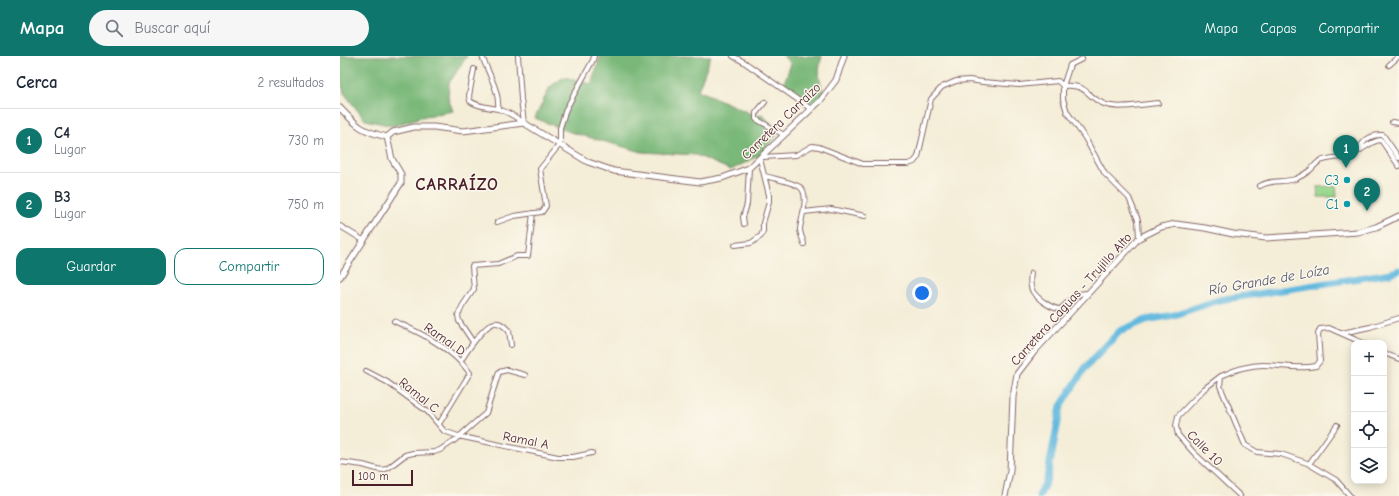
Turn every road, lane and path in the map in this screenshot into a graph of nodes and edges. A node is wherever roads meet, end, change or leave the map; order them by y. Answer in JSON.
{"nodes":[{"id":1,"x":482,"y":56,"type":"edge"},
{"id":2,"x":518,"y":56,"type":"edge"},
{"id":3,"x":594,"y":56,"type":"edge"},
{"id":4,"x":733,"y":56,"type":"edge"},
{"id":5,"x":844,"y":56,"type":"edge"},
{"id":6,"x":1399,"y":56,"type":"edge"},
{"id":7,"x":1082,"y":59,"type":"dead end"},
{"id":8,"x":1389,"y":65,"type":"dead end"},
{"id":9,"x":474,"y":69,"type":"dead end"},
{"id":10,"x":1062,"y":86,"type":"junction"},
{"id":11,"x":764,"y":102,"type":"dead end"},
{"id":12,"x":1158,"y":103,"type":"dead end"},
{"id":13,"x":340,"y":108,"type":"edge"},
{"id":14,"x":811,"y":109,"type":"junction"},
{"id":15,"x":498,"y":110,"type":"junction"},
{"id":16,"x":1392,"y":122,"type":"dead end"},
{"id":17,"x":524,"y":123,"type":"junction"},
{"id":18,"x":1399,"y":123,"type":"edge"},
{"id":19,"x":784,"y":135,"type":"junction"},
{"id":20,"x":387,"y":137,"type":"junction"},
{"id":21,"x":560,"y":144,"type":"junction"},
{"id":22,"x":1359,"y":151,"type":"junction"},
{"id":23,"x":761,"y":158,"type":"junction"},
{"id":24,"x":1399,"y":158,"type":"edge"},
{"id":25,"x":1399,"y":166,"type":"edge"},
{"id":26,"x":749,"y":168,"type":"junction"},
{"id":27,"x":765,"y":176,"type":"junction"},
{"id":28,"x":1260,"y":186,"type":"dead end"},
{"id":29,"x":804,"y":212,"type":"junction"},
{"id":30,"x":533,"y":214,"type":"junction"},
{"id":31,"x":865,"y":216,"type":"dead end"},
{"id":32,"x":1399,"y":216,"type":"edge"},
{"id":33,"x":497,"y":222,"type":"dead end"},
{"id":34,"x":744,"y":224,"type":"dead end"},
{"id":35,"x":340,"y":226,"type":"edge"},
{"id":36,"x":1139,"y":238,"type":"junction"},
{"id":37,"x":363,"y":240,"type":"junction"},
{"id":38,"x":804,"y":244,"type":"dead end"},
{"id":39,"x":737,"y":245,"type":"dead end"},
{"id":40,"x":1031,"y":273,"type":"dead end"},
{"id":41,"x":340,"y":277,"type":"edge"},
{"id":42,"x":1088,"y":294,"type":"junction"},
{"id":43,"x":1399,"y":318,"type":"edge"},
{"id":44,"x":394,"y":321,"type":"dead end"},
{"id":45,"x":1342,"y":333,"type":"junction"},
{"id":46,"x":1357,"y":340,"type":"edge"},
{"id":47,"x":473,"y":342,"type":"junction"},
{"id":48,"x":510,"y":345,"type":"dead end"},
{"id":49,"x":1387,"y":354,"type":"edge"},
{"id":50,"x":1399,"y":359,"type":"edge"},
{"id":51,"x":461,"y":361,"type":"junction"},
{"id":52,"x":366,"y":371,"type":"dead end"},
{"id":53,"x":525,"y":375,"type":"dead end"},
{"id":54,"x":1221,"y":376,"type":"junction"},
{"id":55,"x":439,"y":424,"type":"junction"},
{"id":56,"x":1337,"y":425,"type":"dead end"},
{"id":57,"x":458,"y":436,"type":"junction"},
{"id":58,"x":592,"y":453,"type":"dead end"},
{"id":59,"x":340,"y":462,"type":"edge"},
{"id":60,"x":1309,"y":464,"type":"junction"},
{"id":61,"x":1005,"y":496,"type":"edge"},
{"id":62,"x":1240,"y":496,"type":"edge"},
{"id":63,"x":1350,"y":496,"type":"edge"}],
"edges":[{"from":1,"to":15,"type":"street"},
{"from":2,"to":17,"type":"street"},
{"from":3,"to":21,"type":"street"},
{"from":4,"to":14,"type":"street"},
{"from":5,"to":14,"type":"street","name":"Carretera Carraízo"},
{"from":6,"to":8,"type":"street"},
{"from":7,"to":10,"type":"street"},
{"from":9,"to":15,"type":"street"},
{"from":10,"to":12,"type":"street"},
{"from":10,"to":23,"type":"street"},
{"from":10,"to":36,"type":"street"},
{"from":11,"to":19,"type":"street"},
{"from":13,"to":20,"type":"street"},
{"from":14,"to":19,"type":"street","name":"Carretera Carraízo"},
{"from":15,"to":17,"type":"street"},
{"from":16,"to":18,"type":"street"},
{"from":17,"to":20,"type":"street"},
{"from":17,"to":21,"type":"street","name":"Carretera Carraízo"},
{"from":19,"to":23,"type":"street","name":"Carretera Carraízo"},
{"from":20,"to":37,"type":"street"},
{"from":21,"to":26,"type":"street","name":"Carretera Carraízo"},
{"from":21,"to":30,"type":"street"},
{"from":22,"to":24,"type":"street"},
{"from":22,"to":25,"type":"street"},
{"from":22,"to":28,"type":"street"},
{"from":23,"to":26,"type":"street","name":"Carretera Carraízo"},
{"from":23,"to":27,"type":"street"},
{"from":26,"to":34,"type":"street"},
{"from":27,"to":29,"type":"street"},
{"from":27,"to":39,"type":"street"},
{"from":29,"to":31,"type":"street"},
{"from":29,"to":38,"type":"street"},
{"from":30,"to":33,"type":"street"},
{"from":30,"to":47,"type":"street"},
{"from":32,"to":36,"type":"street","name":"Carretera Caguas - Trujillo Alto"},
{"from":35,"to":37,"type":"street"},
{"from":36,"to":42,"type":"street","name":"Carretera Caguas - Trujillo Alto"},
{"from":37,"to":41,"type":"street"},
{"from":40,"to":42,"type":"street"},
{"from":42,"to":61,"type":"street","name":"Carretera Caguas - Trujillo Alto"},
{"from":43,"to":45,"type":"street"},
{"from":44,"to":51,"type":"street","name":"Ramal D"},
{"from":45,"to":46,"type":"street"},
{"from":45,"to":54,"type":"street","name":"Calle 10"},
{"from":47,"to":48,"type":"street"},
{"from":47,"to":51,"type":"street"},
{"from":49,"to":50,"type":"street"},
{"from":51,"to":55,"type":"street","name":"Ramal D"},
{"from":52,"to":55,"type":"street","name":"Ramal C"},
{"from":53,"to":57,"type":"street"},
{"from":54,"to":60,"type":"street"},
{"from":54,"to":62,"type":"street","name":"Calle 10"},
{"from":55,"to":57,"type":"street","name":"Ramal C"},
{"from":56,"to":60,"type":"street"},
{"from":57,"to":58,"type":"street","name":"Ramal A"},
{"from":57,"to":59,"type":"street"},
{"from":60,"to":63,"type":"street"}]}
